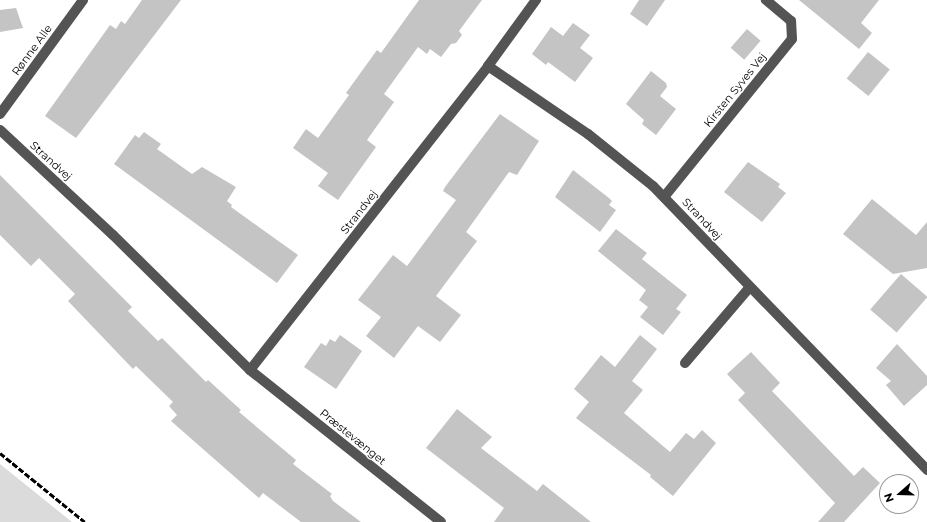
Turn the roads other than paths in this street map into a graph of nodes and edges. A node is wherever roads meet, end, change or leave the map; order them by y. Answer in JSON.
{"nodes":[{"id":1,"x":83,"y":0,"type":"edge"},
{"id":2,"x":536,"y":0,"type":"edge"},
{"id":3,"x":766,"y":0,"type":"edge"},
{"id":4,"x":488,"y":66,"type":"junction"},
{"id":5,"x":0,"y":114,"type":"edge"},
{"id":6,"x":0,"y":130,"type":"edge"},
{"id":7,"x":664,"y":197,"type":"junction"},
{"id":8,"x":749,"y":288,"type":"junction"},
{"id":9,"x":685,"y":363,"type":"dead end"},
{"id":10,"x":250,"y":370,"type":"junction"},
{"id":11,"x":927,"y":470,"type":"edge"},
{"id":12,"x":441,"y":522,"type":"edge"}],
"edges":[{"from":1,"to":5,"type":"street","name":"Rønne Alle"},
{"from":2,"to":4,"type":"street"},
{"from":3,"to":7,"type":"street","name":"Kirsten Syves Vej"},
{"from":4,"to":7,"type":"street","name":"Strandvej"},
{"from":4,"to":10,"type":"street","name":"Strandvej"},
{"from":6,"to":10,"type":"street","name":"Strandvej"},
{"from":7,"to":8,"type":"street","name":"Strandvej"},
{"from":8,"to":9,"type":"street"},
{"from":8,"to":11,"type":"street","name":"Strandvej"},
{"from":10,"to":12,"type":"street","name":"Præstevænget"}]}
